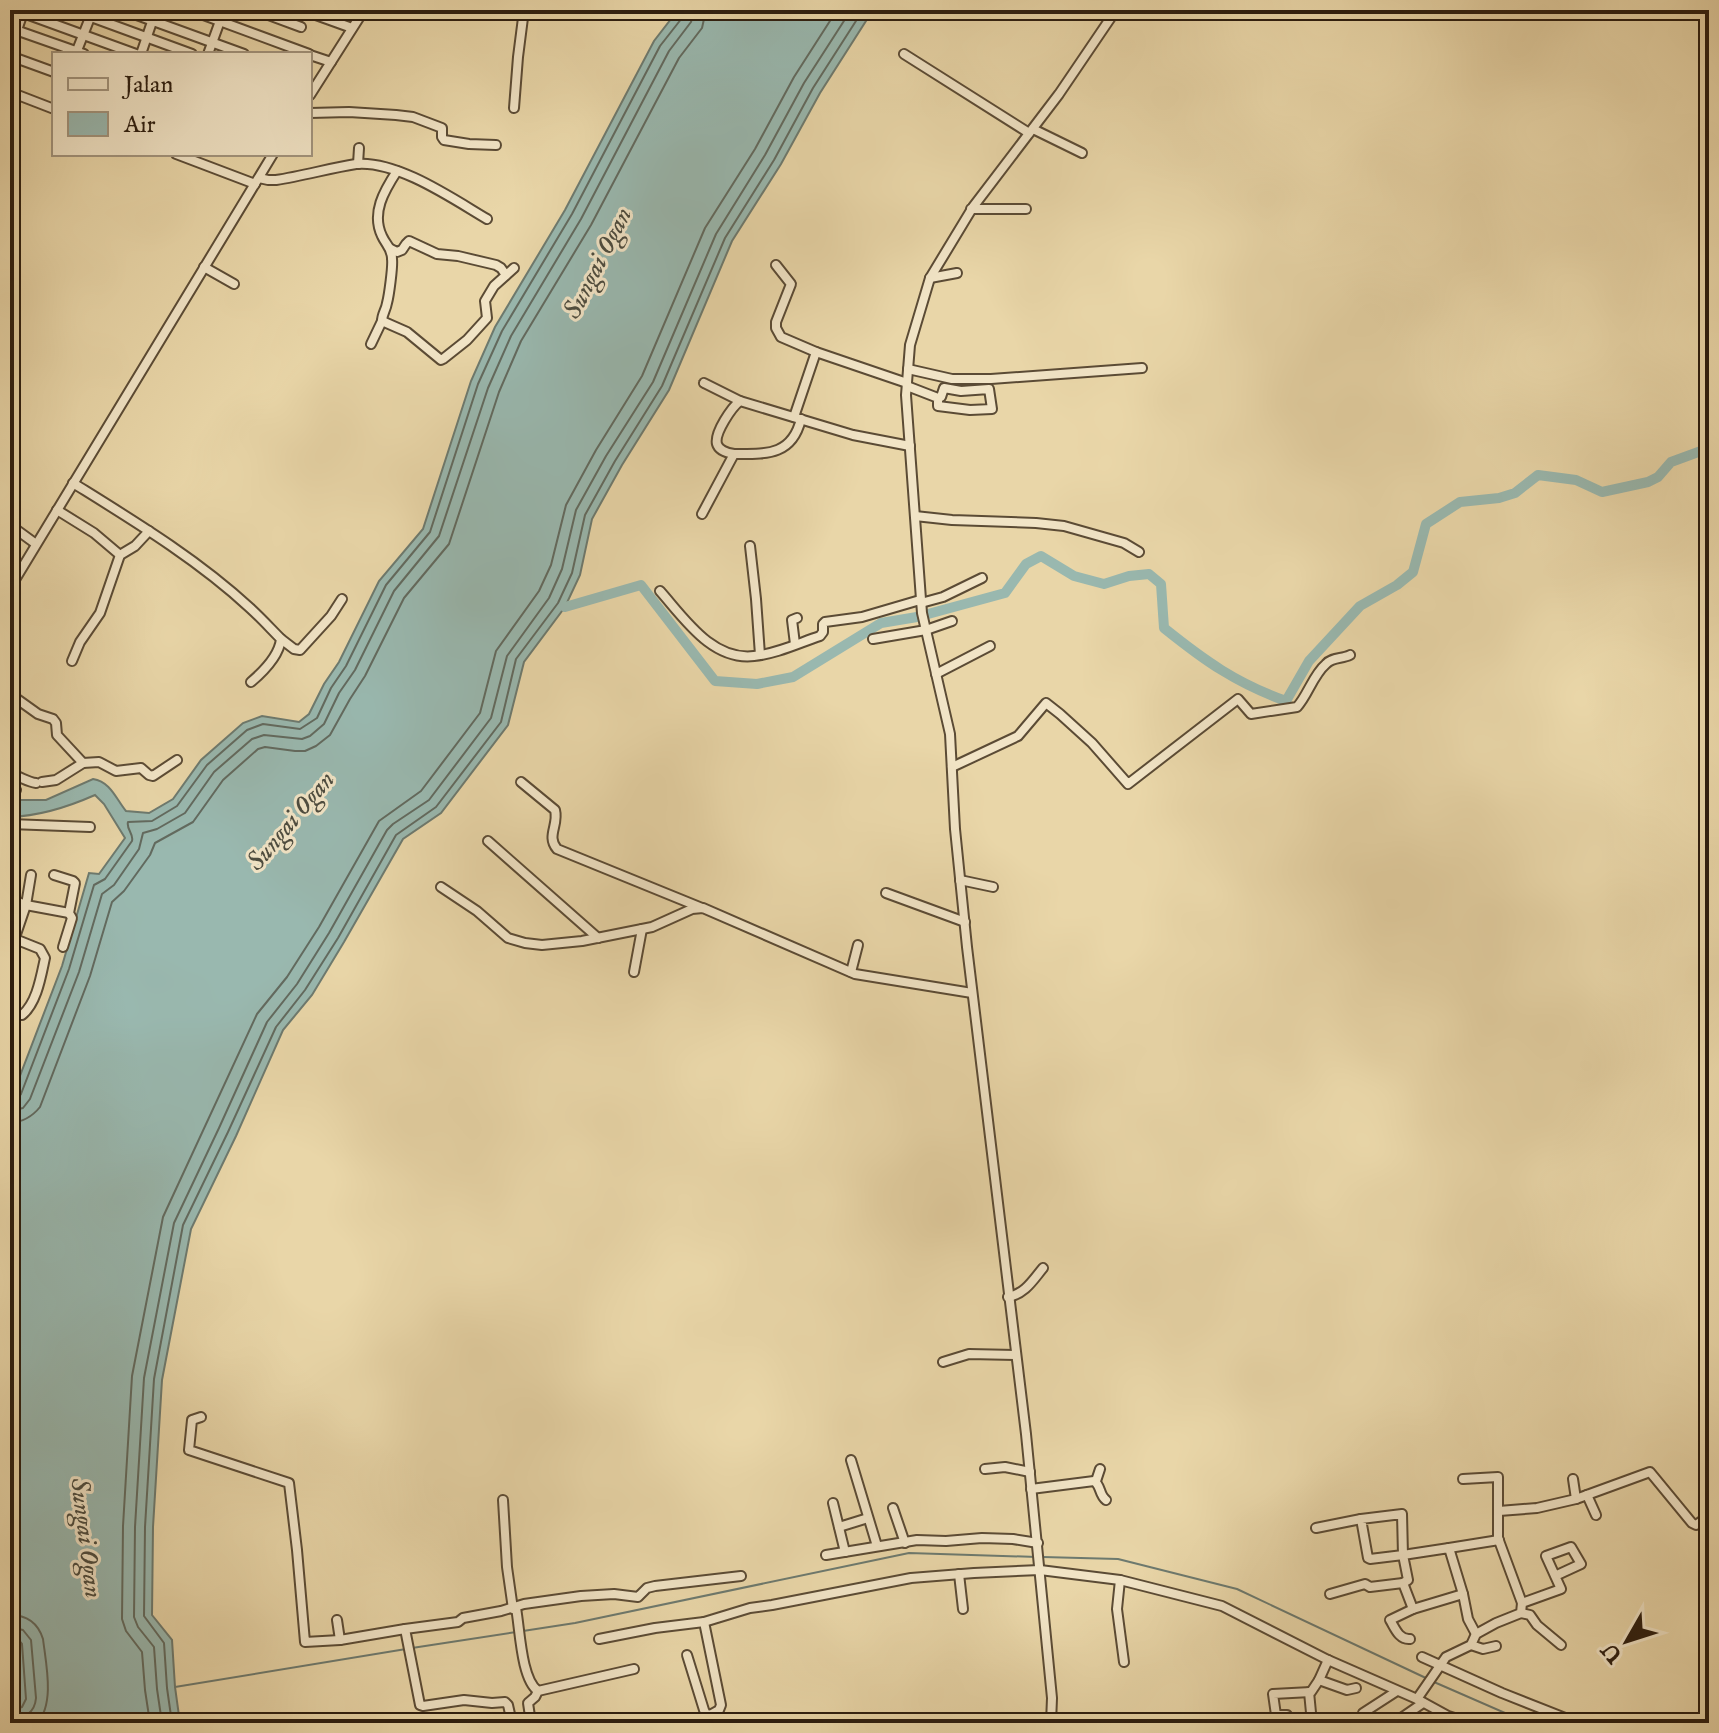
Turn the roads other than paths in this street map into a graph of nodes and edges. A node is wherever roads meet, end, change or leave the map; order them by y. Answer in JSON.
{"nodes":[{"id":1,"x":72,"y":10,"type":"edge"},
{"id":2,"x":123,"y":10,"type":"edge"},
{"id":3,"x":156,"y":10,"type":"edge"},
{"id":4,"x":190,"y":10,"type":"edge"},
{"id":5,"x":224,"y":10,"type":"edge"},
{"id":6,"x":255,"y":10,"type":"edge"},
{"id":7,"x":302,"y":10,"type":"edge"},
{"id":8,"x":364,"y":10,"type":"edge"},
{"id":9,"x":524,"y":10,"type":"edge"},
{"id":10,"x":1116,"y":10,"type":"edge"},
{"id":11,"x":21,"y":11,"type":"edge"},
{"id":12,"x":92,"y":13,"type":"edge"},
{"id":13,"x":152,"y":21,"type":"junction"},
{"id":14,"x":221,"y":21,"type":"junction"},
{"id":15,"x":301,"y":27,"type":"dead end"},
{"id":16,"x":352,"y":28,"type":"junction"},
{"id":17,"x":14,"y":29,"type":"edge"},
{"id":18,"x":84,"y":34,"type":"junction"},
{"id":19,"x":146,"y":37,"type":"junction"},
{"id":20,"x":213,"y":43,"type":"junction"},
{"id":21,"x":10,"y":50,"type":"edge"},
{"id":22,"x":76,"y":52,"type":"edge"},
{"id":23,"x":79,"y":52,"type":"edge"},
{"id":24,"x":134,"y":52,"type":"edge"},
{"id":25,"x":140,"y":52,"type":"edge"},
{"id":26,"x":187,"y":52,"type":"edge"},
{"id":27,"x":209,"y":52,"type":"edge"},
{"id":28,"x":238,"y":52,"type":"edge"},
{"id":29,"x":298,"y":52,"type":"edge"},
{"id":30,"x":904,"y":54,"type":"dead end"},
{"id":31,"x":312,"y":55,"type":"edge"},
{"id":32,"x":10,"y":56,"type":"edge"},
{"id":33,"x":331,"y":62,"type":"junction"},
{"id":34,"x":52,"y":71,"type":"edge"},
{"id":35,"x":10,"y":92,"type":"edge"},
{"id":36,"x":312,"y":92,"type":"edge"},
{"id":37,"x":52,"y":108,"type":"edge"},
{"id":38,"x":514,"y":108,"type":"dead end"},
{"id":39,"x":312,"y":113,"type":"edge"},
{"id":40,"x":1031,"y":131,"type":"junction"},
{"id":41,"x":496,"y":145,"type":"dead end"},
{"id":42,"x":1082,"y":153,"type":"dead end"},
{"id":43,"x":182,"y":156,"type":"edge"},
{"id":44,"x":272,"y":156,"type":"edge"},
{"id":45,"x":397,"y":171,"type":"junction"},
{"id":46,"x":257,"y":181,"type":"junction"},
{"id":47,"x":971,"y":209,"type":"junction"},
{"id":48,"x":1026,"y":209,"type":"dead end"},
{"id":49,"x":487,"y":219,"type":"dead end"},
{"id":50,"x":391,"y":249,"type":"junction"},
{"id":51,"x":776,"y":265,"type":"dead end"},
{"id":52,"x":204,"y":267,"type":"junction"},
{"id":53,"x":514,"y":268,"type":"dead end"},
{"id":54,"x":957,"y":273,"type":"dead end"},
{"id":55,"x":506,"y":275,"type":"junction"},
{"id":56,"x":930,"y":278,"type":"junction"},
{"id":57,"x":234,"y":284,"type":"dead end"},
{"id":58,"x":382,"y":321,"type":"junction"},
{"id":59,"x":371,"y":344,"type":"dead end"},
{"id":60,"x":816,"y":352,"type":"junction"},
{"id":61,"x":441,"y":360,"type":"junction"},
{"id":62,"x":433,"y":367,"type":"dead end"},
{"id":63,"x":1142,"y":368,"type":"dead end"},
{"id":64,"x":908,"y":369,"type":"junction"},
{"id":65,"x":704,"y":383,"type":"dead end"},
{"id":66,"x":907,"y":384,"type":"junction"},
{"id":67,"x":938,"y":398,"type":"junction"},
{"id":68,"x":740,"y":401,"type":"junction"},
{"id":69,"x":798,"y":418,"type":"junction"},
{"id":70,"x":910,"y":446,"type":"junction"},
{"id":71,"x":734,"y":454,"type":"junction"},
{"id":72,"x":73,"y":483,"type":"junction"},
{"id":73,"x":57,"y":510,"type":"junction"},
{"id":74,"x":702,"y":514,"type":"dead end"},
{"id":75,"x":915,"y":516,"type":"junction"},
{"id":76,"x":10,"y":525,"type":"edge"},
{"id":77,"x":149,"y":531,"type":"junction"},
{"id":78,"x":36,"y":544,"type":"junction"},
{"id":79,"x":750,"y":546,"type":"dead end"},
{"id":80,"x":1139,"y":552,"type":"dead end"},
{"id":81,"x":120,"y":555,"type":"junction"},
{"id":82,"x":982,"y":578,"type":"dead end"},
{"id":83,"x":10,"y":588,"type":"edge"},
{"id":84,"x":660,"y":591,"type":"dead end"},
{"id":85,"x":342,"y":599,"type":"dead end"},
{"id":86,"x":921,"y":601,"type":"junction"},
{"id":87,"x":797,"y":618,"type":"dead end"},
{"id":88,"x":952,"y":621,"type":"dead end"},
{"id":89,"x":926,"y":630,"type":"junction"},
{"id":90,"x":281,"y":639,"type":"junction"},
{"id":91,"x":873,"y":639,"type":"dead end"},
{"id":92,"x":795,"y":644,"type":"junction"},
{"id":93,"x":990,"y":646,"type":"dead end"},
{"id":94,"x":760,"y":655,"type":"junction"},
{"id":95,"x":1350,"y":655,"type":"dead end"},
{"id":96,"x":72,"y":661,"type":"dead end"},
{"id":97,"x":936,"y":674,"type":"junction"},
{"id":98,"x":251,"y":682,"type":"dead end"},
{"id":99,"x":10,"y":694,"type":"edge"},
{"id":100,"x":177,"y":760,"type":"dead end"},
{"id":101,"x":83,"y":763,"type":"junction"},
{"id":102,"x":952,"y":767,"type":"junction"},
{"id":103,"x":10,"y":774,"type":"edge"},
{"id":104,"x":521,"y":782,"type":"dead end"},
{"id":105,"x":10,"y":824,"type":"edge"},
{"id":106,"x":90,"y":827,"type":"dead end"},
{"id":107,"x":488,"y":841,"type":"dead end"},
{"id":108,"x":31,"y":875,"type":"dead end"},
{"id":109,"x":54,"y":875,"type":"dead end"},
{"id":110,"x":960,"y":880,"type":"junction"},
{"id":111,"x":441,"y":887,"type":"dead end"},
{"id":112,"x":993,"y":887,"type":"dead end"},
{"id":113,"x":886,"y":893,"type":"dead end"},
{"id":114,"x":10,"y":899,"type":"edge"},
{"id":115,"x":26,"y":905,"type":"junction"},
{"id":116,"x":703,"y":908,"type":"junction"},
{"id":117,"x":69,"y":913,"type":"junction"},
{"id":118,"x":965,"y":922,"type":"junction"},
{"id":119,"x":642,"y":929,"type":"junction"},
{"id":120,"x":598,"y":938,"type":"junction"},
{"id":121,"x":15,"y":939,"type":"junction"},
{"id":122,"x":858,"y":945,"type":"dead end"},
{"id":123,"x":63,"y":947,"type":"dead end"},
{"id":124,"x":10,"y":952,"type":"edge"},
{"id":125,"x":634,"y":972,"type":"dead end"},
{"id":126,"x":851,"y":972,"type":"junction"},
{"id":127,"x":972,"y":993,"type":"junction"},
{"id":128,"x":10,"y":1013,"type":"edge"},
{"id":129,"x":1043,"y":1268,"type":"dead end"},
{"id":130,"x":1008,"y":1297,"type":"junction"},
{"id":131,"x":1015,"y":1355,"type":"junction"},
{"id":132,"x":943,"y":1362,"type":"dead end"},
{"id":133,"x":201,"y":1417,"type":"dead end"},
{"id":134,"x":851,"y":1460,"type":"dead end"},
{"id":135,"x":985,"y":1469,"type":"dead end"},
{"id":136,"x":1100,"y":1469,"type":"dead end"},
{"id":137,"x":1030,"y":1472,"type":"junction"},
{"id":138,"x":1463,"y":1479,"type":"dead end"},
{"id":139,"x":1573,"y":1479,"type":"dead end"},
{"id":140,"x":1096,"y":1481,"type":"junction"},
{"id":141,"x":1031,"y":1489,"type":"junction"},
{"id":142,"x":1587,"y":1495,"type":"junction"},
{"id":143,"x":1576,"y":1499,"type":"junction"},
{"id":144,"x":503,"y":1500,"type":"dead end"},
{"id":145,"x":1106,"y":1500,"type":"dead end"},
{"id":146,"x":833,"y":1503,"type":"dead end"},
{"id":147,"x":893,"y":1508,"type":"dead end"},
{"id":148,"x":1499,"y":1511,"type":"junction"},
{"id":149,"x":1596,"y":1515,"type":"dead end"},
{"id":150,"x":1709,"y":1516,"type":"edge"},
{"id":151,"x":880,"y":1517,"type":"dead end"},
{"id":152,"x":868,"y":1519,"type":"junction"},
{"id":153,"x":1361,"y":1519,"type":"junction"},
{"id":154,"x":839,"y":1527,"type":"junction"},
{"id":155,"x":1316,"y":1528,"type":"dead end"},
{"id":156,"x":1499,"y":1540,"type":"junction"},
{"id":157,"x":906,"y":1543,"type":"junction"},
{"id":158,"x":1038,"y":1544,"type":"junction"},
{"id":159,"x":877,"y":1546,"type":"junction"},
{"id":160,"x":1449,"y":1548,"type":"junction"},
{"id":161,"x":845,"y":1552,"type":"junction"},
{"id":162,"x":826,"y":1555,"type":"dead end"},
{"id":163,"x":1403,"y":1555,"type":"junction"},
{"id":164,"x":1040,"y":1567,"type":"junction"},
{"id":165,"x":959,"y":1574,"type":"junction"},
{"id":166,"x":741,"y":1576,"type":"dead end"},
{"id":167,"x":1555,"y":1576,"type":"dead end"},
{"id":168,"x":1120,"y":1580,"type":"junction"},
{"id":169,"x":1403,"y":1583,"type":"junction"},
{"id":170,"x":1330,"y":1594,"type":"dead end"},
{"id":171,"x":1463,"y":1594,"type":"junction"},
{"id":172,"x":1397,"y":1603,"type":"dead end"},
{"id":173,"x":1411,"y":1605,"type":"junction"},
{"id":174,"x":1522,"y":1608,"type":"junction"},
{"id":175,"x":963,"y":1609,"type":"dead end"},
{"id":176,"x":515,"y":1610,"type":"junction"},
{"id":177,"x":337,"y":1620,"type":"dead end"},
{"id":178,"x":704,"y":1622,"type":"junction"},
{"id":179,"x":405,"y":1632,"type":"junction"},
{"id":180,"x":1476,"y":1634,"type":"junction"},
{"id":181,"x":599,"y":1639,"type":"dead end"},
{"id":182,"x":1410,"y":1639,"type":"dead end"},
{"id":183,"x":340,"y":1640,"type":"junction"},
{"id":184,"x":1471,"y":1645,"type":"junction"},
{"id":185,"x":1561,"y":1645,"type":"dead end"},
{"id":186,"x":1496,"y":1646,"type":"dead end"},
{"id":187,"x":687,"y":1655,"type":"dead end"},
{"id":188,"x":1422,"y":1657,"type":"dead end"},
{"id":189,"x":1328,"y":1660,"type":"junction"},
{"id":190,"x":1124,"y":1662,"type":"dead end"},
{"id":191,"x":1438,"y":1667,"type":"junction"},
{"id":192,"x":634,"y":1669,"type":"dead end"},
{"id":193,"x":1319,"y":1680,"type":"junction"},
{"id":194,"x":1356,"y":1688,"type":"dead end"},
{"id":195,"x":538,"y":1691,"type":"junction"},
{"id":196,"x":1397,"y":1691,"type":"junction"},
{"id":197,"x":1309,"y":1692,"type":"junction"},
{"id":198,"x":1420,"y":1701,"type":"junction"},
{"id":199,"x":1363,"y":1713,"type":"dead end"},
{"id":200,"x":710,"y":1719,"type":"edge"},
{"id":201,"x":1447,"y":1719,"type":"edge"},
{"id":202,"x":512,"y":1723,"type":"edge"},
{"id":203,"x":531,"y":1723,"type":"edge"},
{"id":204,"x":1051,"y":1723,"type":"edge"},
{"id":205,"x":1290,"y":1723,"type":"edge"},
{"id":206,"x":1312,"y":1723,"type":"edge"},
{"id":207,"x":1394,"y":1723,"type":"edge"},
{"id":208,"x":1470,"y":1723,"type":"edge"},
{"id":209,"x":1578,"y":1723,"type":"edge"}],
"edges":[{"from":1,"to":12,"type":"street"},
{"from":2,"to":13,"type":"street"},
{"from":3,"to":13,"type":"street"},
{"from":4,"to":14,"type":"street"},
{"from":5,"to":14,"type":"street"},
{"from":6,"to":15,"type":"street"},
{"from":7,"to":16,"type":"street"},
{"from":8,"to":16,"type":"street"},
{"from":9,"to":38,"type":"street"},
{"from":10,"to":40,"type":"street"},
{"from":11,"to":17,"type":"street"},
{"from":11,"to":18,"type":"street"},
{"from":12,"to":18,"type":"street"},
{"from":12,"to":19,"type":"street"},
{"from":13,"to":19,"type":"street"},
{"from":13,"to":20,"type":"street"},
{"from":14,"to":20,"type":"street"},
{"from":14,"to":29,"type":"street"},
{"from":16,"to":33,"type":"street"},
{"from":17,"to":21,"type":"street"},
{"from":17,"to":22,"type":"street"},
{"from":18,"to":23,"type":"street"},
{"from":18,"to":24,"type":"street"},
{"from":19,"to":25,"type":"street"},
{"from":19,"to":26,"type":"street"},
{"from":20,"to":27,"type":"street"},
{"from":20,"to":28,"type":"street"},
{"from":30,"to":40,"type":"street"},
{"from":31,"to":33,"type":"street"},
{"from":32,"to":34,"type":"street"},
{"from":33,"to":36,"type":"street"},
{"from":35,"to":37,"type":"street"},
{"from":39,"to":41,"type":"street"},
{"from":40,"to":42,"type":"street"},
{"from":40,"to":47,"type":"street"},
{"from":43,"to":46,"type":"street"},
{"from":44,"to":46,"type":"street"},
{"from":45,"to":46,"type":"street"},
{"from":45,"to":49,"type":"street"},
{"from":45,"to":50,"type":"street"},
{"from":46,"to":52,"type":"street"},
{"from":47,"to":48,"type":"street"},
{"from":47,"to":56,"type":"street"},
{"from":50,"to":55,"type":"street"},
{"from":50,"to":58,"type":"street"},
{"from":51,"to":60,"type":"street"},
{"from":52,"to":57,"type":"street"},
{"from":52,"to":72,"type":"street"},
{"from":53,"to":55,"type":"street"},
{"from":54,"to":56,"type":"street"},
{"from":55,"to":61,"type":"street"},
{"from":56,"to":64,"type":"street"},
{"from":58,"to":59,"type":"street"},
{"from":58,"to":61,"type":"street"},
{"from":60,"to":66,"type":"street"},
{"from":60,"to":69,"type":"street"},
{"from":61,"to":62,"type":"street"},
{"from":63,"to":64,"type":"street"},
{"from":64,"to":66,"type":"street"},
{"from":65,"to":68,"type":"street"},
{"from":66,"to":67,"type":"street"},
{"from":66,"to":70,"type":"street"},
{"from":67,"to":67,"type":"street"},
{"from":68,"to":69,"type":"street"},
{"from":68,"to":71,"type":"street"},
{"from":69,"to":70,"type":"street"},
{"from":69,"to":71,"type":"street"},
{"from":70,"to":75,"type":"street"},
{"from":71,"to":74,"type":"street"},
{"from":72,"to":73,"type":"street"},
{"from":72,"to":77,"type":"street"},
{"from":73,"to":78,"type":"street"},
{"from":73,"to":81,"type":"street"},
{"from":75,"to":80,"type":"street"},
{"from":75,"to":86,"type":"street"},
{"from":76,"to":78,"type":"street"},
{"from":77,"to":81,"type":"street"},
{"from":77,"to":90,"type":"street"},
{"from":78,"to":83,"type":"street"},
{"from":79,"to":94,"type":"street"},
{"from":81,"to":96,"type":"street"},
{"from":82,"to":86,"type":"street"},
{"from":84,"to":94,"type":"street"},
{"from":85,"to":90,"type":"street"},
{"from":86,"to":89,"type":"street"},
{"from":86,"to":92,"type":"street"},
{"from":87,"to":92,"type":"street"},
{"from":88,"to":89,"type":"street"},
{"from":89,"to":91,"type":"street"},
{"from":89,"to":97,"type":"street"},
{"from":90,"to":98,"type":"street"},
{"from":92,"to":94,"type":"street"},
{"from":93,"to":97,"type":"street"},
{"from":95,"to":102,"type":"street"},
{"from":97,"to":102,"type":"street"},
{"from":99,"to":101,"type":"street"},
{"from":100,"to":101,"type":"street"},
{"from":101,"to":103,"type":"street"},
{"from":102,"to":110,"type":"street"},
{"from":104,"to":116,"type":"street"},
{"from":105,"to":106,"type":"street"},
{"from":107,"to":120,"type":"street"},
{"from":108,"to":115,"type":"street"},
{"from":109,"to":117,"type":"street"},
{"from":110,"to":112,"type":"street"},
{"from":110,"to":118,"type":"street"},
{"from":111,"to":120,"type":"street"},
{"from":113,"to":118,"type":"street"},
{"from":114,"to":115,"type":"street"},
{"from":115,"to":117,"type":"street"},
{"from":115,"to":121,"type":"street"},
{"from":116,"to":119,"type":"street"},
{"from":116,"to":126,"type":"street"},
{"from":117,"to":123,"type":"street"},
{"from":118,"to":127,"type":"street"},
{"from":119,"to":120,"type":"street"},
{"from":119,"to":125,"type":"street"},
{"from":121,"to":124,"type":"street"},
{"from":121,"to":128,"type":"street"},
{"from":122,"to":126,"type":"street"},
{"from":126,"to":127,"type":"street"},
{"from":127,"to":130,"type":"street"},
{"from":129,"to":130,"type":"street"},
{"from":130,"to":131,"type":"street"},
{"from":131,"to":132,"type":"street"},
{"from":131,"to":137,"type":"street"},
{"from":133,"to":183,"type":"street"},
{"from":134,"to":152,"type":"street"},
{"from":135,"to":137,"type":"street"},
{"from":136,"to":140,"type":"street"},
{"from":137,"to":141,"type":"street"},
{"from":138,"to":148,"type":"street"},
{"from":139,"to":143,"type":"street"},
{"from":140,"to":141,"type":"street"},
{"from":140,"to":145,"type":"street"},
{"from":141,"to":158,"type":"street"},
{"from":142,"to":143,"type":"street"},
{"from":142,"to":149,"type":"street"},
{"from":142,"to":150,"type":"street"},
{"from":143,"to":148,"type":"street"},
{"from":144,"to":176,"type":"street"},
{"from":146,"to":154,"type":"street"},
{"from":147,"to":157,"type":"street"},
{"from":148,"to":156,"type":"street"},
{"from":151,"to":152,"type":"street"},
{"from":152,"to":154,"type":"street"},
{"from":152,"to":159,"type":"street"},
{"from":153,"to":155,"type":"street"},
{"from":153,"to":163,"type":"street"},
{"from":153,"to":163,"type":"street"},
{"from":154,"to":161,"type":"street"},
{"from":156,"to":160,"type":"street"},
{"from":156,"to":174,"type":"street"},
{"from":157,"to":158,"type":"street"},
{"from":157,"to":159,"type":"street"},
{"from":158,"to":164,"type":"street"},
{"from":159,"to":161,"type":"street"},
{"from":160,"to":163,"type":"street"},
{"from":160,"to":171,"type":"street"},
{"from":161,"to":162,"type":"street"},
{"from":163,"to":169,"type":"street"},
{"from":164,"to":165,"type":"street"},
{"from":164,"to":168,"type":"street"},
{"from":164,"to":204,"type":"street"},
{"from":165,"to":175,"type":"street"},
{"from":165,"to":178,"type":"street"},
{"from":166,"to":176,"type":"street"},
{"from":167,"to":174,"type":"street"},
{"from":168,"to":189,"type":"street"},
{"from":168,"to":190,"type":"street"},
{"from":169,"to":170,"type":"street"},
{"from":169,"to":173,"type":"street"},
{"from":171,"to":173,"type":"street"},
{"from":171,"to":180,"type":"street"},
{"from":172,"to":173,"type":"street"},
{"from":173,"to":182,"type":"street"},
{"from":174,"to":180,"type":"street"},
{"from":174,"to":185,"type":"street"},
{"from":176,"to":179,"type":"street"},
{"from":176,"to":195,"type":"street"},
{"from":177,"to":183,"type":"street"},
{"from":178,"to":181,"type":"street"},
{"from":178,"to":200,"type":"street"},
{"from":179,"to":183,"type":"street"},
{"from":179,"to":202,"type":"street"},
{"from":180,"to":184,"type":"street"},
{"from":184,"to":186,"type":"street"},
{"from":184,"to":191,"type":"street"},
{"from":187,"to":200,"type":"street"},
{"from":188,"to":191,"type":"street"},
{"from":189,"to":193,"type":"street"},
{"from":189,"to":196,"type":"street"},
{"from":191,"to":198,"type":"street"},
{"from":191,"to":209,"type":"street"},
{"from":192,"to":195,"type":"street"},
{"from":193,"to":194,"type":"street"},
{"from":193,"to":197,"type":"street"},
{"from":195,"to":203,"type":"street"},
{"from":196,"to":198,"type":"street"},
{"from":196,"to":199,"type":"street"},
{"from":197,"to":205,"type":"street"},
{"from":197,"to":206,"type":"street"},
{"from":198,"to":201,"type":"street"},
{"from":198,"to":207,"type":"street"},
{"from":201,"to":208,"type":"street"}]}
